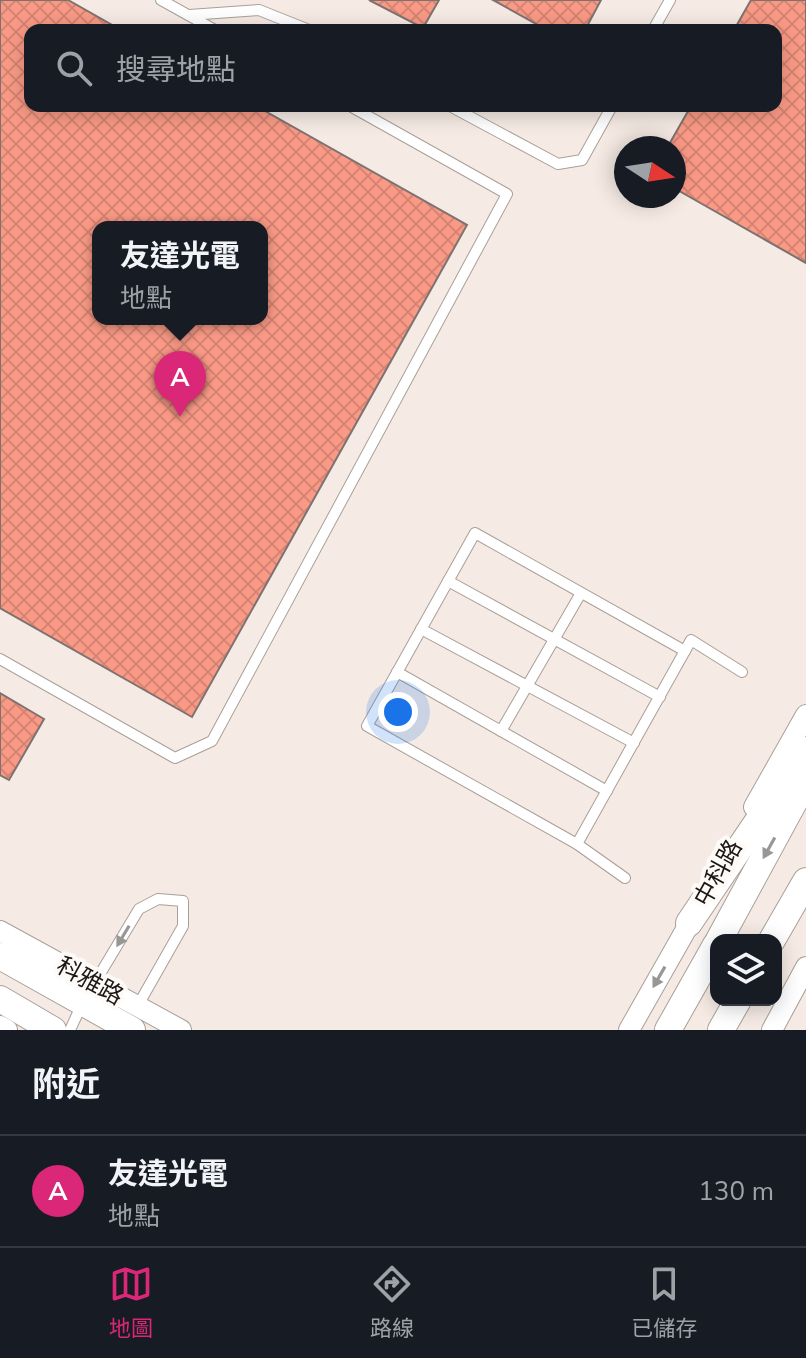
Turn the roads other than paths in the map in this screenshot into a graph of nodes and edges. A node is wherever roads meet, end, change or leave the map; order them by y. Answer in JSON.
{"nodes":[{"id":1,"x":161,"y":0,"type":"edge"},
{"id":2,"x":670,"y":0,"type":"edge"},
{"id":3,"x":189,"y":15,"type":"junction"},
{"id":4,"x":205,"y":24,"type":"edge"},
{"id":5,"x":294,"y":24,"type":"edge"},
{"id":6,"x":656,"y":24,"type":"edge"},
{"id":7,"x":361,"y":112,"type":"edge"},
{"id":8,"x":461,"y":112,"type":"edge"},
{"id":9,"x":609,"y":112,"type":"edge"},
{"id":10,"x":448,"y":581,"type":"junction"},
{"id":11,"x":581,"y":593,"type":"junction"},
{"id":12,"x":421,"y":629,"type":"junction"},
{"id":13,"x":554,"y":639,"type":"junction"},
{"id":14,"x":685,"y":651,"type":"junction"},
{"id":15,"x":0,"y":659,"type":"edge"},
{"id":16,"x":397,"y":672,"type":"junction"},
{"id":17,"x":742,"y":672,"type":"dead end"},
{"id":18,"x":528,"y":686,"type":"junction"},
{"id":19,"x":660,"y":697,"type":"junction"},
{"id":20,"x":806,"y":715,"type":"edge"},
{"id":21,"x":501,"y":731,"type":"junction"},
{"id":22,"x":634,"y":743,"type":"junction"},
{"id":23,"x":806,"y":750,"type":"edge"},
{"id":24,"x":806,"y":780,"type":"edge"},
{"id":25,"x":607,"y":791,"type":"junction"},
{"id":26,"x":577,"y":844,"type":"junction"},
{"id":27,"x":625,"y":878,"type":"dead end"},
{"id":28,"x":806,"y":881,"type":"edge"},
{"id":29,"x":689,"y":923,"type":"junction"},
{"id":30,"x":0,"y":931,"type":"edge"},
{"id":31,"x":722,"y":934,"type":"edge"},
{"id":32,"x":775,"y":934,"type":"edge"},
{"id":33,"x":710,"y":955,"type":"edge"},
{"id":34,"x":0,"y":956,"type":"edge"},
{"id":35,"x":806,"y":967,"type":"edge"},
{"id":36,"x":88,"y":994,"type":"junction"},
{"id":37,"x":0,"y":999,"type":"edge"},
{"id":38,"x":735,"y":1006,"type":"edge"},
{"id":39,"x":130,"y":1023,"type":"edge"},
{"id":40,"x":0,"y":1026,"type":"edge"},
{"id":41,"x":7,"y":1030,"type":"edge"},
{"id":42,"x":53,"y":1030,"type":"edge"},
{"id":43,"x":70,"y":1030,"type":"edge"},
{"id":44,"x":181,"y":1030,"type":"edge"},
{"id":45,"x":629,"y":1030,"type":"edge"},
{"id":46,"x":668,"y":1030,"type":"edge"},
{"id":47,"x":721,"y":1030,"type":"edge"},
{"id":48,"x":772,"y":1030,"type":"edge"}],
"edges":[{"from":1,"to":3,"type":"lane"},
{"from":2,"to":6,"type":"lane"},
{"from":3,"to":4,"type":"lane"},
{"from":3,"to":5,"type":"lane"},
{"from":7,"to":15,"type":"lane"},
{"from":8,"to":9,"type":"lane"},
{"from":10,"to":11,"type":"lane"},
{"from":10,"to":12,"type":"lane"},
{"from":10,"to":13,"type":"lane"},
{"from":11,"to":13,"type":"lane"},
{"from":11,"to":14,"type":"lane"},
{"from":12,"to":16,"type":"lane"},
{"from":12,"to":18,"type":"lane"},
{"from":13,"to":18,"type":"lane"},
{"from":13,"to":19,"type":"lane"},
{"from":14,"to":17,"type":"lane"},
{"from":14,"to":19,"type":"lane"},
{"from":16,"to":21,"type":"lane"},
{"from":16,"to":26,"type":"lane"},
{"from":18,"to":21,"type":"lane"},
{"from":18,"to":22,"type":"lane"},
{"from":19,"to":22,"type":"lane"},
{"from":20,"to":29,"type":"street","name":"中科路"},
{"from":21,"to":25,"type":"lane"},
{"from":22,"to":25,"type":"lane"},
{"from":23,"to":29,"type":"street"},
{"from":24,"to":31,"type":"street","name":"中科路","one_way":true},
{"from":25,"to":26,"type":"lane"},
{"from":26,"to":27,"type":"lane"},
{"from":28,"to":32,"type":"street"},
{"from":29,"to":45,"type":"street","name":"中科路","one_way":true},
{"from":30,"to":36,"type":"street","name":"科雅路"},
{"from":33,"to":46,"type":"street","name":"中科路"},
{"from":34,"to":36,"type":"street","name":"科雅路"},
{"from":35,"to":48,"type":"street"},
{"from":36,"to":39,"type":"street","name":"科雅路"},
{"from":39,"to":36,"type":"lane","one_way":true},
{"from":36,"to":43,"type":"lane"},
{"from":37,"to":42,"type":"street"},
{"from":38,"to":47,"type":"street"},
{"from":39,"to":44,"type":"street","name":"科雅路"},
{"from":40,"to":41,"type":"street"}]}
